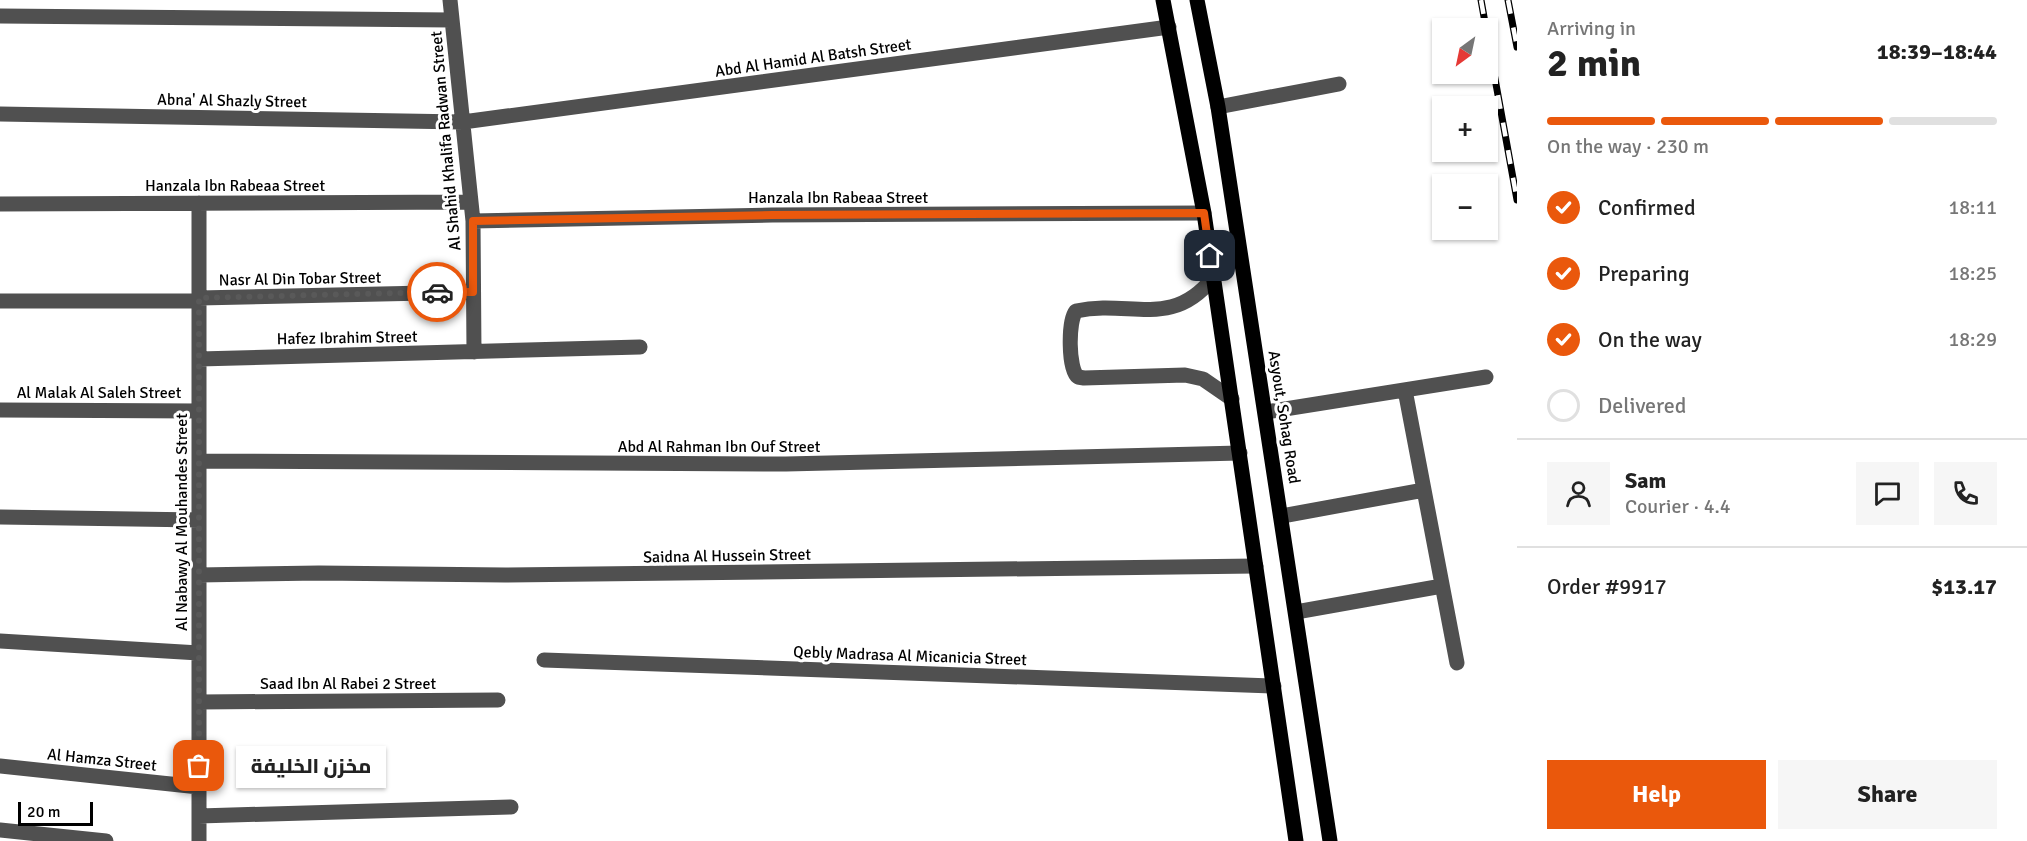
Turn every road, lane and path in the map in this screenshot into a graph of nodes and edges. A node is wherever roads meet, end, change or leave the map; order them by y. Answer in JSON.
{"nodes":[{"id":1,"x":450,"y":0,"type":"edge"},
{"id":2,"x":1163,"y":0,"type":"edge"},
{"id":3,"x":1197,"y":0,"type":"edge"},
{"id":4,"x":0,"y":16,"type":"edge"},
{"id":5,"x":452,"y":20,"type":"junction"},
{"id":6,"x":1169,"y":27,"type":"junction"},
{"id":7,"x":1339,"y":84,"type":"dead end"},
{"id":8,"x":1218,"y":107,"type":"junction"},
{"id":9,"x":0,"y":114,"type":"edge"},
{"id":10,"x":463,"y":122,"type":"junction"},
{"id":11,"x":471,"y":202,"type":"junction"},
{"id":12,"x":199,"y":203,"type":"junction"},
{"id":13,"x":0,"y":204,"type":"edge"},
{"id":14,"x":1204,"y":213,"type":"junction"},
{"id":15,"x":473,"y":221,"type":"junction"},
{"id":16,"x":1213,"y":278,"type":"junction"},
{"id":17,"x":473,"y":292,"type":"junction"},
{"id":18,"x":199,"y":299,"type":"junction"},
{"id":19,"x":0,"y":301,"type":"edge"},
{"id":20,"x":640,"y":347,"type":"dead end"},
{"id":21,"x":474,"y":352,"type":"junction"},
{"id":22,"x":199,"y":358,"type":"junction"},
{"id":23,"x":1486,"y":377,"type":"dead end"},
{"id":24,"x":1405,"y":390,"type":"junction"},
{"id":25,"x":1232,"y":399,"type":"junction"},
{"id":26,"x":0,"y":410,"type":"edge"},
{"id":27,"x":199,"y":411,"type":"junction"},
{"id":28,"x":1266,"y":412,"type":"junction"},
{"id":29,"x":1240,"y":453,"type":"junction"},
{"id":30,"x":199,"y":461,"type":"junction"},
{"id":31,"x":1424,"y":490,"type":"junction"},
{"id":32,"x":1282,"y":516,"type":"junction"},
{"id":33,"x":0,"y":518,"type":"edge"},
{"id":34,"x":199,"y":519,"type":"junction"},
{"id":35,"x":1256,"y":566,"type":"junction"},
{"id":36,"x":199,"y":575,"type":"junction"},
{"id":37,"x":1442,"y":586,"type":"junction"},
{"id":38,"x":1296,"y":612,"type":"junction"},
{"id":39,"x":0,"y":641,"type":"edge"},
{"id":40,"x":199,"y":654,"type":"junction"},
{"id":41,"x":544,"y":660,"type":"dead end"},
{"id":42,"x":1457,"y":663,"type":"dead end"},
{"id":43,"x":1274,"y":686,"type":"junction"},
{"id":44,"x":498,"y":700,"type":"dead end"},
{"id":45,"x":199,"y":702,"type":"junction"},
{"id":46,"x":0,"y":766,"type":"edge"},
{"id":47,"x":199,"y":788,"type":"junction"},
{"id":48,"x":511,"y":807,"type":"dead end"},
{"id":49,"x":199,"y":816,"type":"junction"},
{"id":50,"x":0,"y":830,"type":"edge"},
{"id":51,"x":106,"y":841,"type":"edge"},
{"id":52,"x":199,"y":841,"type":"edge"},
{"id":53,"x":1296,"y":841,"type":"edge"},
{"id":54,"x":1330,"y":841,"type":"edge"}],
"edges":[{"from":1,"to":5,"type":"street","name":"Al Shahid Khalifa Radwan Street"},
{"from":2,"to":6,"type":"main road"},
{"from":3,"to":8,"type":"main road","name":"Asyout, Sohag Road"},
{"from":4,"to":5,"type":"street"},
{"from":5,"to":10,"type":"street","name":"Al Shahid Khalifa Radwan Street"},
{"from":6,"to":10,"type":"street","name":"Abd Al Hamid Al Batsh Street"},
{"from":6,"to":14,"type":"main road"},
{"from":7,"to":8,"type":"street"},
{"from":8,"to":28,"type":"main road","name":"Asyout, Sohag Road"},
{"from":9,"to":10,"type":"street","name":"Abna' Al Shazly Street"},
{"from":10,"to":11,"type":"street","name":"Al Shahid Khalifa Radwan Street"},
{"from":11,"to":12,"type":"street","name":"Hanzala Ibn Rabeaa Street"},
{"from":11,"to":15,"type":"street","name":"Al Shahid Khalifa Radwan Street"},
{"from":12,"to":13,"type":"street","name":"Hanzala Ibn Rabeaa Street"},
{"from":12,"to":18,"type":"street","name":"Al Nabawy Al Mouhandes Street"},
{"from":14,"to":15,"type":"street","name":"Hanzala Ibn Rabeaa Street"},
{"from":14,"to":16,"type":"main road"},
{"from":15,"to":17,"type":"street","name":"Al Shahid Khalifa Radwan Street"},
{"from":16,"to":25,"type":"main road"},
{"from":16,"to":25,"type":"street"},
{"from":17,"to":18,"type":"street","name":"Nasr Al Din Tobar Street"},
{"from":17,"to":21,"type":"street","name":"Al Shahid Khalifa Radwan Street"},
{"from":18,"to":19,"type":"street","name":"Nasr Al Din Tobar Street"},
{"from":18,"to":22,"type":"street","name":"Al Nabawy Al Mouhandes Street"},
{"from":20,"to":21,"type":"street","name":"Hafez Ibrahim Street"},
{"from":21,"to":22,"type":"street","name":"Hafez Ibrahim Street"},
{"from":22,"to":27,"type":"street","name":"Al Nabawy Al Mouhandes Street"},
{"from":23,"to":24,"type":"street"},
{"from":24,"to":28,"type":"street"},
{"from":24,"to":31,"type":"street"},
{"from":25,"to":29,"type":"main road"},
{"from":26,"to":27,"type":"street","name":"Al Malak Al Saleh Street"},
{"from":27,"to":30,"type":"street","name":"Al Nabawy Al Mouhandes Street"},
{"from":28,"to":32,"type":"main road","name":"Asyout, Sohag Road"},
{"from":29,"to":30,"type":"street","name":"Abd Al Rahman Ibn Ouf Street"},
{"from":29,"to":35,"type":"main road"},
{"from":30,"to":34,"type":"street","name":"Al Nabawy Al Mouhandes Street"},
{"from":31,"to":32,"type":"street"},
{"from":31,"to":37,"type":"street"},
{"from":32,"to":38,"type":"main road","name":"Asyout, Sohag Road"},
{"from":33,"to":34,"type":"street"},
{"from":34,"to":36,"type":"street","name":"Al Nabawy Al Mouhandes Street"},
{"from":35,"to":36,"type":"street","name":"Saidna Al Hussein Street"},
{"from":35,"to":43,"type":"main road"},
{"from":36,"to":40,"type":"street","name":"Al Nabawy Al Mouhandes Street"},
{"from":37,"to":38,"type":"street"},
{"from":37,"to":42,"type":"street"},
{"from":38,"to":54,"type":"main road","name":"Asyout, Sohag Road"},
{"from":39,"to":40,"type":"street"},
{"from":40,"to":45,"type":"street","name":"Al Nabawy Al Mouhandes Street"},
{"from":41,"to":43,"type":"street","name":"Qebly Madrasa Al Micanicia Street"},
{"from":43,"to":53,"type":"main road"},
{"from":44,"to":45,"type":"street","name":"Saad Ibn Al Rabei 2 Street"},
{"from":45,"to":47,"type":"street","name":"Al Nabawy Al Mouhandes Street"},
{"from":46,"to":47,"type":"street","name":"Al Hamza Street"},
{"from":47,"to":49,"type":"street","name":"Al Nabawy Al Mouhandes Street"},
{"from":48,"to":49,"type":"street"},
{"from":49,"to":52,"type":"street","name":"Al Nabawy Al Mouhandes Street"},
{"from":50,"to":51,"type":"street"}]}
